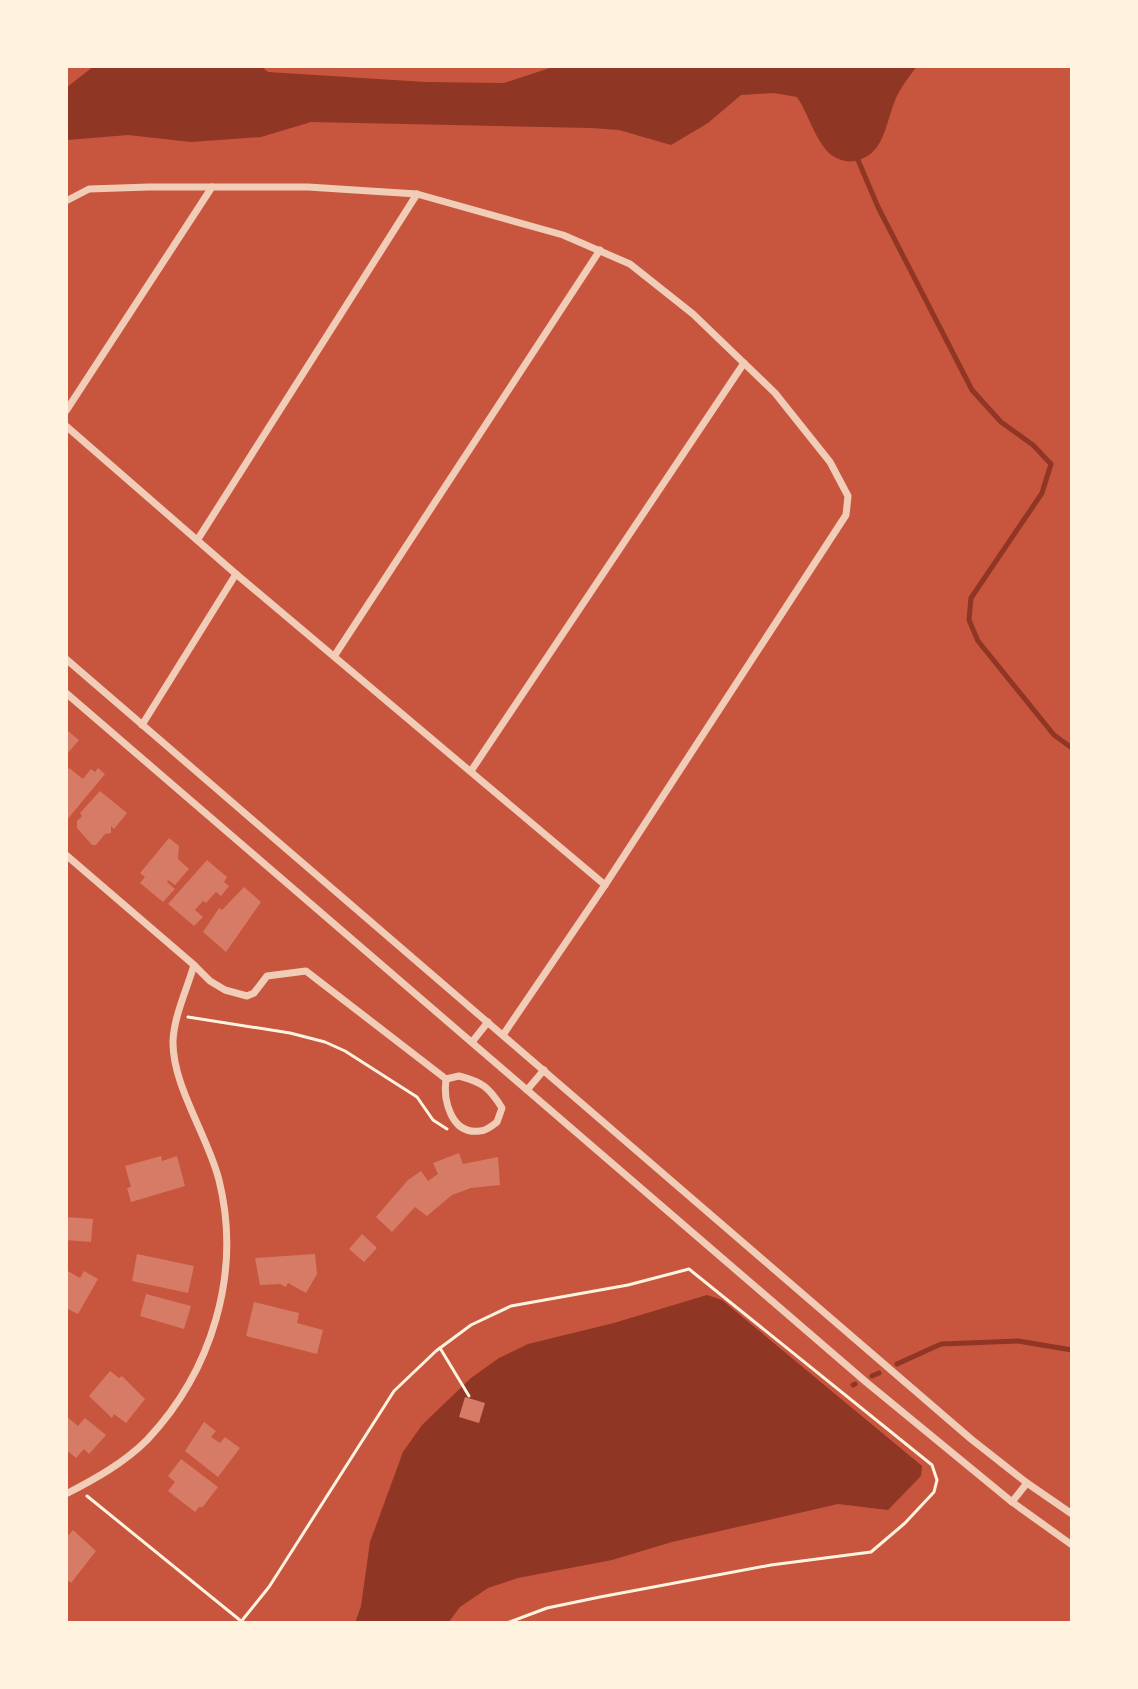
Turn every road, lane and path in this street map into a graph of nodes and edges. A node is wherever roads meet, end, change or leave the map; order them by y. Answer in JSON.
{"nodes":[{"id":1,"x":212,"y":187,"type":"junction"},
{"id":2,"x":417,"y":194,"type":"junction"},
{"id":3,"x":66,"y":201,"type":"edge"},
{"id":4,"x":600,"y":250,"type":"junction"},
{"id":5,"x":744,"y":363,"type":"junction"},
{"id":6,"x":66,"y":411,"type":"edge"},
{"id":7,"x":66,"y":426,"type":"edge"},
{"id":8,"x":198,"y":539,"type":"junction"},
{"id":9,"x":236,"y":574,"type":"junction"},
{"id":10,"x":335,"y":655,"type":"junction"},
{"id":11,"x":66,"y":659,"type":"edge"},
{"id":12,"x":66,"y":693,"type":"edge"},
{"id":13,"x":142,"y":725,"type":"junction"},
{"id":14,"x":471,"y":771,"type":"junction"},
{"id":15,"x":66,"y":855,"type":"edge"},
{"id":16,"x":605,"y":885,"type":"junction"},
{"id":17,"x":194,"y":965,"type":"junction"},
{"id":18,"x":179,"y":1015,"type":"junction"},
{"id":19,"x":488,"y":1022,"type":"junction"},
{"id":20,"x":503,"y":1035,"type":"junction"},
{"id":21,"x":472,"y":1042,"type":"junction"},
{"id":22,"x":544,"y":1070,"type":"junction"},
{"id":23,"x":446,"y":1079,"type":"junction"},
{"id":24,"x":527,"y":1090,"type":"junction"},
{"id":25,"x":455,"y":1132,"type":"dead end"},
{"id":26,"x":440,"y":1348,"type":"junction"},
{"id":27,"x":469,"y":1396,"type":"dead end"},
{"id":28,"x":1027,"y":1483,"type":"junction"},
{"id":29,"x":70,"y":1491,"type":"edge"},
{"id":30,"x":1012,"y":1502,"type":"junction"},
{"id":31,"x":1072,"y":1514,"type":"edge"},
{"id":32,"x":1072,"y":1545,"type":"edge"},
{"id":33,"x":240,"y":1622,"type":"edge"},
{"id":34,"x":507,"y":1623,"type":"edge"}],
"edges":[{"from":1,"to":2,"type":"street"},
{"from":1,"to":3,"type":"street"},
{"from":1,"to":6,"type":"street"},
{"from":2,"to":4,"type":"street"},
{"from":2,"to":8,"type":"street"},
{"from":4,"to":5,"type":"street"},
{"from":4,"to":10,"type":"street"},
{"from":5,"to":14,"type":"street"},
{"from":5,"to":16,"type":"street"},
{"from":7,"to":8,"type":"street"},
{"from":8,"to":9,"type":"street"},
{"from":9,"to":10,"type":"street"},
{"from":9,"to":13,"type":"street"},
{"from":10,"to":14,"type":"street"},
{"from":11,"to":13,"type":"street"},
{"from":12,"to":21,"type":"street"},
{"from":13,"to":19,"type":"street"},
{"from":14,"to":16,"type":"street"},
{"from":15,"to":17,"type":"street"},
{"from":16,"to":20,"type":"street"},
{"from":17,"to":18,"type":"street"},
{"from":17,"to":23,"type":"street"},
{"from":18,"to":25,"type":"path"},
{"from":18,"to":29,"type":"street"},
{"from":19,"to":20,"type":"street"},
{"from":19,"to":21,"type":"street"},
{"from":20,"to":22,"type":"street"},
{"from":21,"to":24,"type":"street"},
{"from":22,"to":24,"type":"street"},
{"from":22,"to":28,"type":"street"},
{"from":23,"to":23,"type":"street"},
{"from":24,"to":30,"type":"street"},
{"from":26,"to":27,"type":"path"},
{"from":26,"to":33,"type":"path"},
{"from":26,"to":34,"type":"path"},
{"from":28,"to":30,"type":"street"},
{"from":28,"to":31,"type":"street"},
{"from":29,"to":33,"type":"path"},
{"from":30,"to":32,"type":"street"}]}
